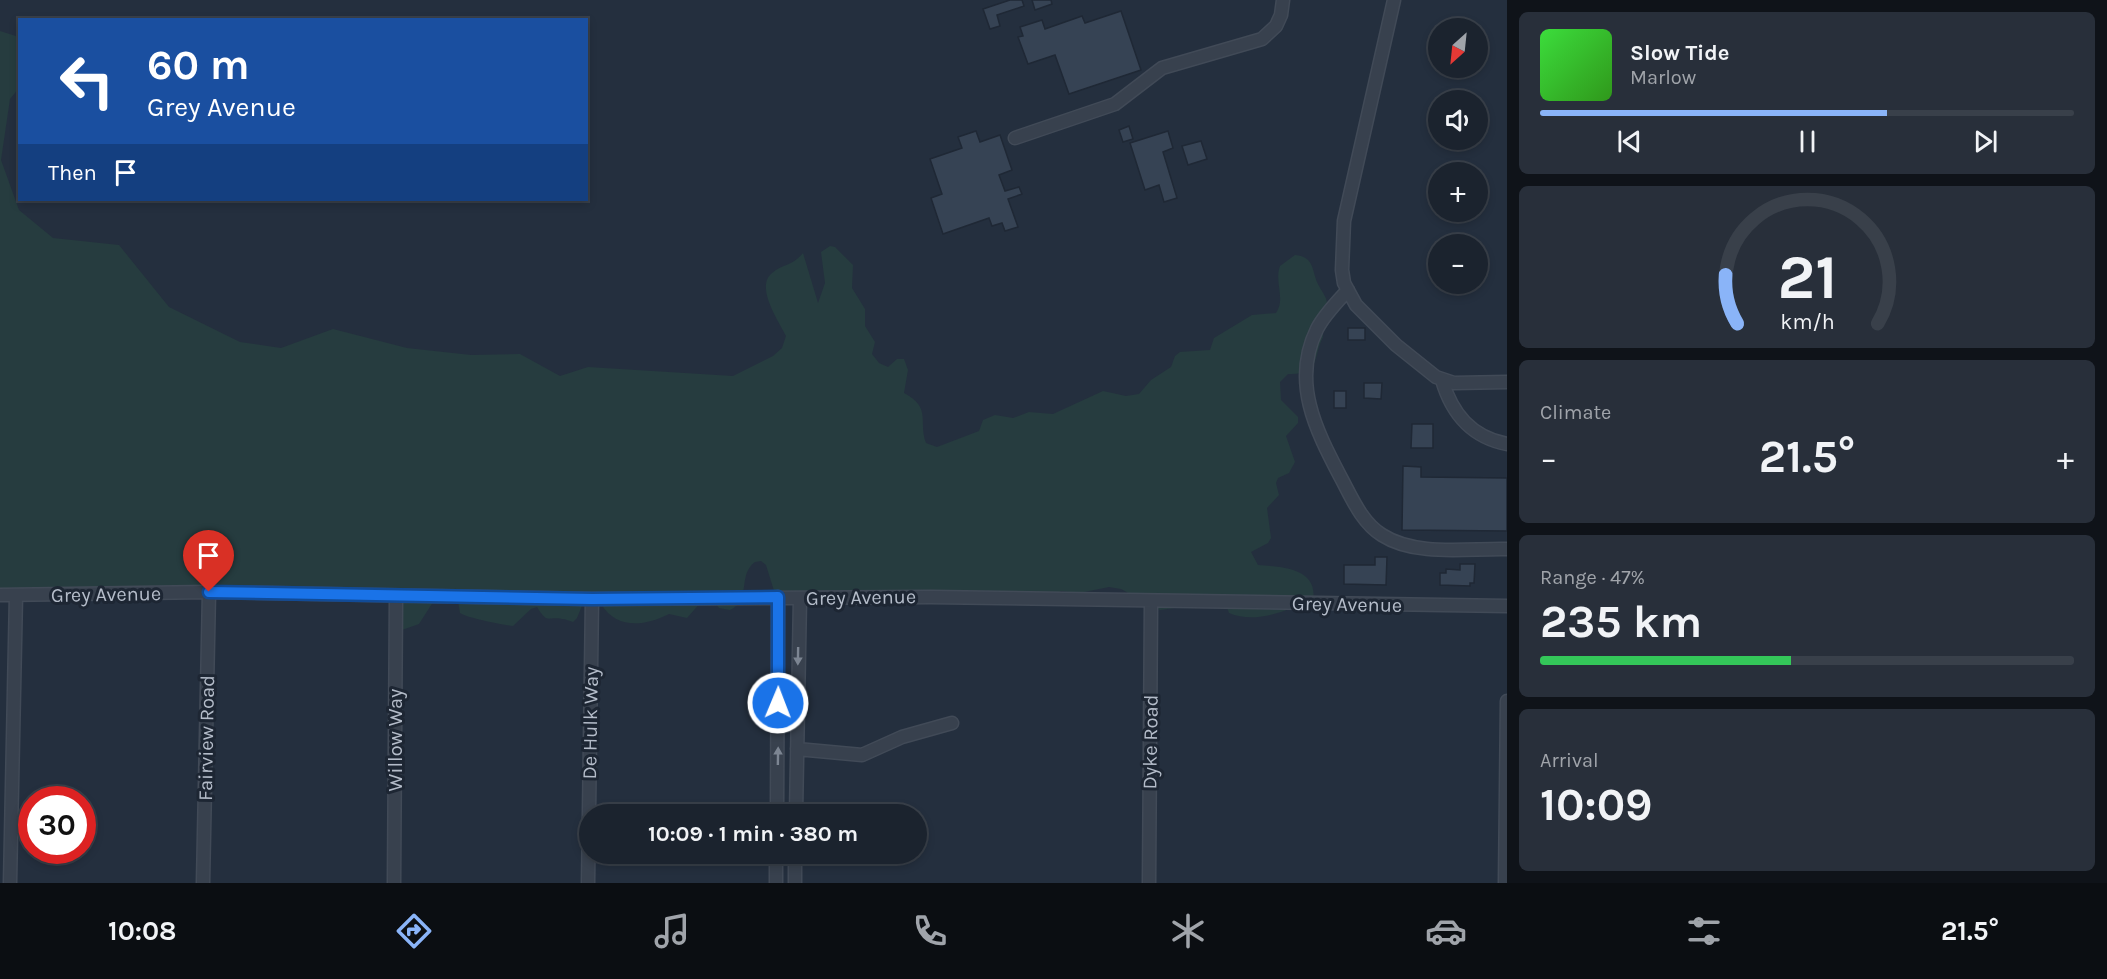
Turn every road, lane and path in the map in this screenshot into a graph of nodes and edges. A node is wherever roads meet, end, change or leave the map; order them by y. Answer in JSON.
{"nodes":[{"id":1,"x":1283,"y":0,"type":"edge"},
{"id":2,"x":1394,"y":0,"type":"edge"},
{"id":3,"x":1015,"y":138,"type":"dead end"},
{"id":4,"x":1348,"y":290,"type":"junction"},
{"id":5,"x":1442,"y":380,"type":"junction"},
{"id":6,"x":1507,"y":382,"type":"edge"},
{"id":7,"x":1507,"y":444,"type":"edge"},
{"id":8,"x":1507,"y":549,"type":"edge"},
{"id":9,"x":209,"y":592,"type":"junction"},
{"id":10,"x":0,"y":595,"type":"edge"},
{"id":11,"x":16,"y":595,"type":"junction"},
{"id":12,"x":396,"y":597,"type":"junction"},
{"id":13,"x":778,"y":597,"type":"junction"},
{"id":14,"x":800,"y":598,"type":"junction"},
{"id":15,"x":592,"y":599,"type":"junction"},
{"id":16,"x":1151,"y":602,"type":"junction"},
{"id":17,"x":1507,"y":606,"type":"edge"},
{"id":18,"x":1507,"y":701,"type":"edge"},
{"id":19,"x":952,"y":723,"type":"dead end"},
{"id":20,"x":797,"y":749,"type":"junction"},
{"id":21,"x":777,"y":804,"type":"edge"},
{"id":22,"x":796,"y":804,"type":"edge"},
{"id":23,"x":776,"y":864,"type":"edge"},
{"id":24,"x":795,"y":864,"type":"edge"},
{"id":25,"x":10,"y":883,"type":"edge"},
{"id":26,"x":202,"y":883,"type":"edge"},
{"id":27,"x":394,"y":883,"type":"edge"},
{"id":28,"x":588,"y":883,"type":"edge"},
{"id":29,"x":776,"y":883,"type":"edge"},
{"id":30,"x":795,"y":883,"type":"edge"},
{"id":31,"x":1149,"y":883,"type":"edge"},
{"id":32,"x":1505,"y":883,"type":"edge"}],
"edges":[{"from":1,"to":3,"type":"street"},
{"from":2,"to":4,"type":"street"},
{"from":4,"to":5,"type":"street"},
{"from":4,"to":8,"type":"street"},
{"from":5,"to":6,"type":"street"},
{"from":5,"to":7,"type":"street"},
{"from":9,"to":11,"type":"street","name":"Grey Avenue"},
{"from":9,"to":12,"type":"street","name":"Grey Avenue"},
{"from":9,"to":26,"type":"street","name":"Fairview Road"},
{"from":10,"to":11,"type":"street","name":"Grey Avenue"},
{"from":11,"to":25,"type":"street"},
{"from":12,"to":15,"type":"street","name":"Grey Avenue"},
{"from":12,"to":27,"type":"street","name":"Willow Way"},
{"from":13,"to":14,"type":"street","name":"Grey Avenue"},
{"from":13,"to":15,"type":"street","name":"Grey Avenue"},
{"from":21,"to":13,"type":"street","one_way":true},
{"from":14,"to":16,"type":"street","name":"Grey Avenue"},
{"from":14,"to":20,"type":"street","one_way":true},
{"from":15,"to":28,"type":"street","name":"De Hulk Way"},
{"from":16,"to":17,"type":"street","name":"Grey Avenue"},
{"from":16,"to":31,"type":"street","name":"Dyke Road"},
{"from":18,"to":32,"type":"street"},
{"from":19,"to":20,"type":"street"},
{"from":20,"to":22,"type":"street"},
{"from":23,"to":29,"type":"street"},
{"from":24,"to":30,"type":"street"}]}
